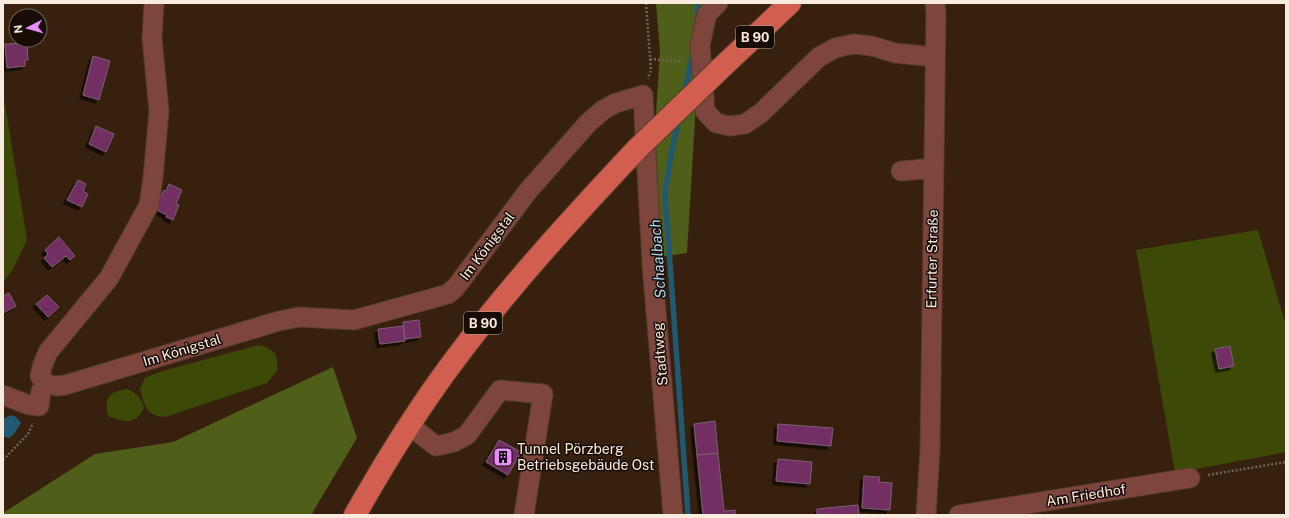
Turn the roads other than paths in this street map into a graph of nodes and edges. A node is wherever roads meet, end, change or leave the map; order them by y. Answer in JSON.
{"nodes":[{"id":1,"x":154,"y":3,"type":"edge"},
{"id":2,"x":718,"y":3,"type":"edge"},
{"id":3,"x":790,"y":3,"type":"edge"},
{"id":4,"x":935,"y":3,"type":"edge"},
{"id":5,"x":935,"y":57,"type":"junction"},
{"id":6,"x":644,"y":95,"type":"joint"},
{"id":7,"x":934,"y":168,"type":"junction"},
{"id":8,"x":901,"y":171,"type":"dead end"},
{"id":9,"x":46,"y":384,"type":"junction"},
{"id":10,"x":3,"y":395,"type":"edge"},
{"id":11,"x":409,"y":425,"type":"junction"},
{"id":12,"x":1190,"y":478,"type":"road end"},
{"id":13,"x":355,"y":515,"type":"edge"},
{"id":14,"x":524,"y":515,"type":"edge"},
{"id":15,"x":674,"y":515,"type":"edge"},
{"id":16,"x":926,"y":515,"type":"edge"},
{"id":17,"x":959,"y":515,"type":"edge"}],
"edges":[{"from":1,"to":9,"type":"street"},
{"from":2,"to":5,"type":"street"},
{"from":3,"to":11,"type":"main road","number":"B 90","bridge":true},
{"from":4,"to":5,"type":"street","name":"Erfurter Straße"},
{"from":5,"to":7,"type":"street","name":"Erfurter Straße"},
{"from":6,"to":9,"type":"street","name":"Im Königstal"},
{"from":6,"to":15,"type":"street","name":"Stadtweg"},
{"from":7,"to":8,"type":"street"},
{"from":7,"to":16,"type":"street","name":"Erfurter Straße"},
{"from":9,"to":10,"type":"street"},
{"from":11,"to":13,"type":"main road","number":"B 90"},
{"from":11,"to":14,"type":"street"},
{"from":12,"to":17,"type":"street","name":"Am Friedhof"}]}
